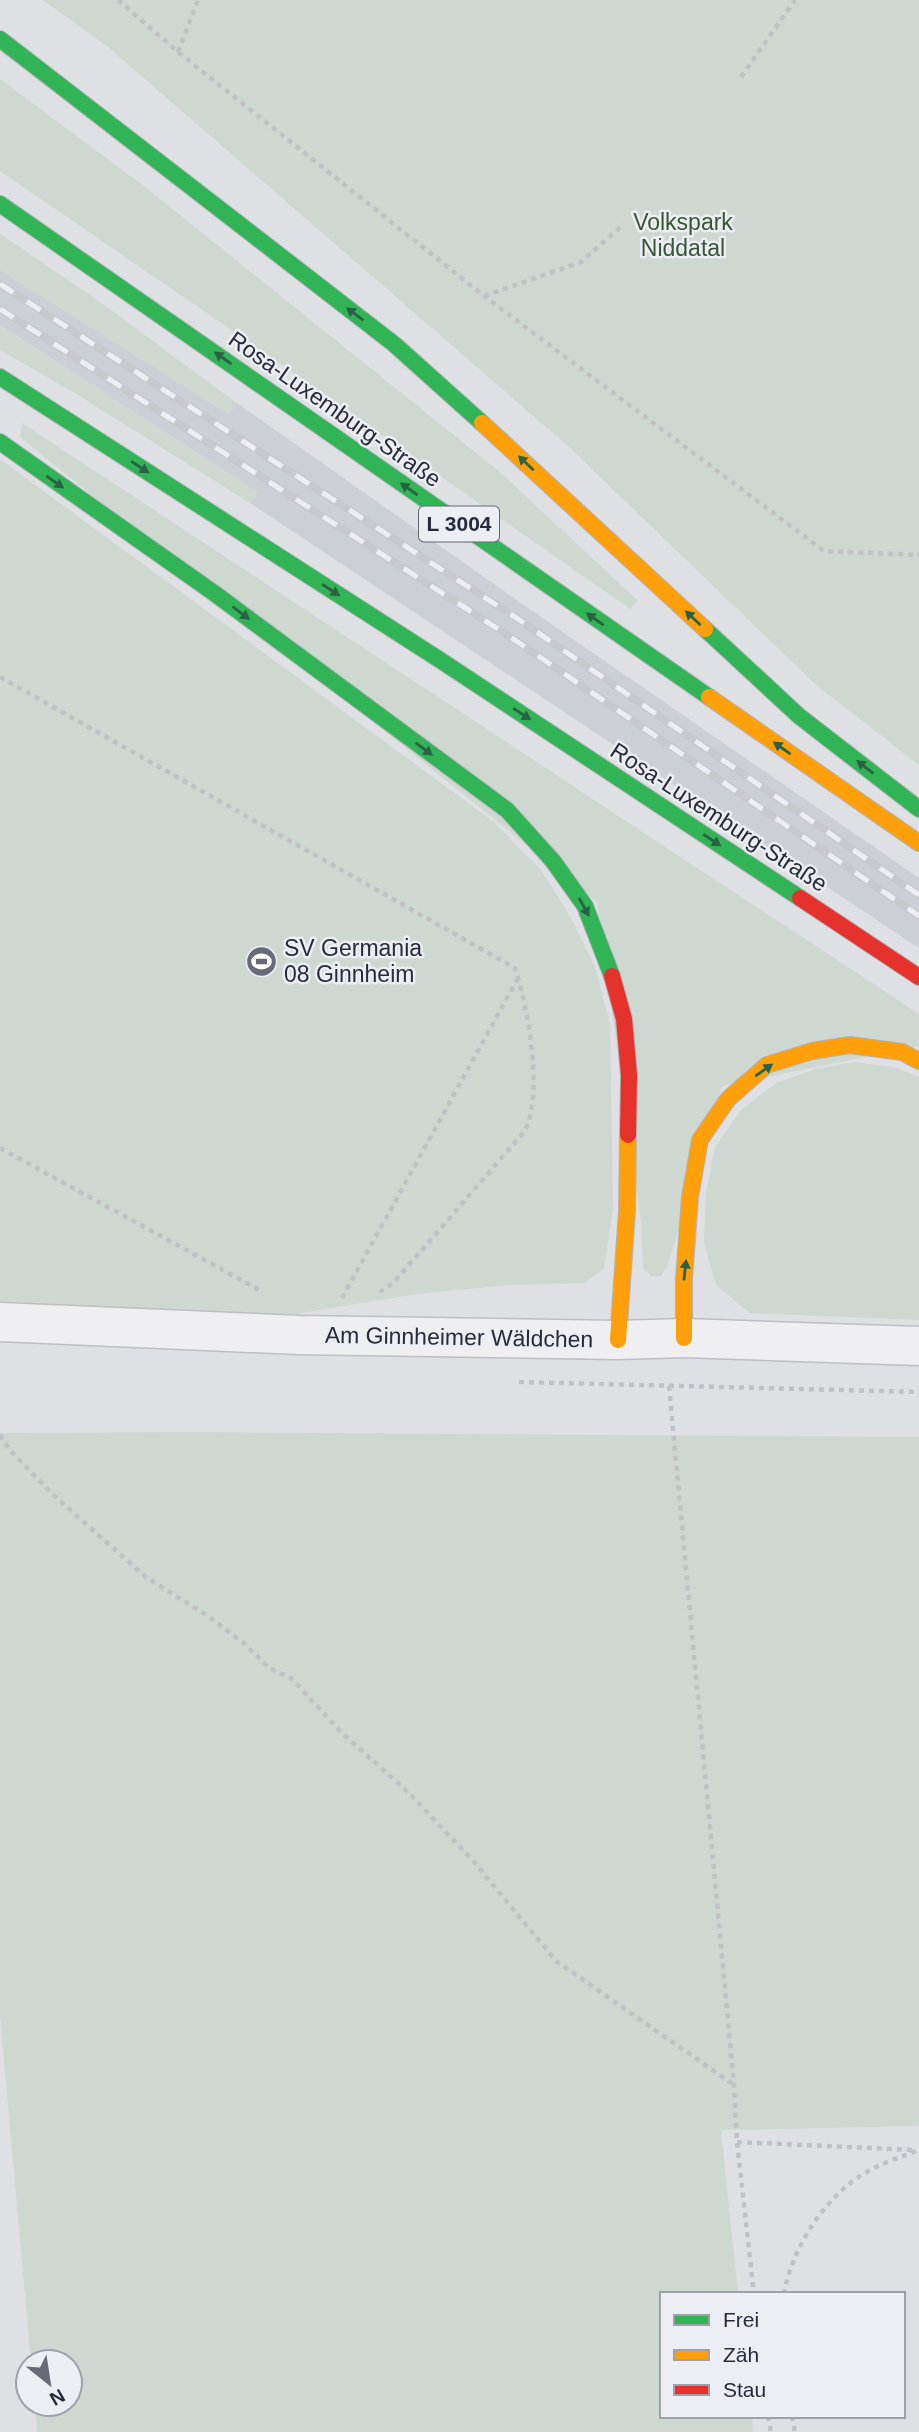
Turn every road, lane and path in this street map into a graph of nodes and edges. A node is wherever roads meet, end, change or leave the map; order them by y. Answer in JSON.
{"nodes":[{"id":1,"x":118,"y":0,"type":"edge"},
{"id":2,"x":198,"y":0,"type":"edge"},
{"id":3,"x":794,"y":0,"type":"edge"},
{"id":4,"x":0,"y":39,"type":"edge"},
{"id":5,"x":178,"y":52,"type":"junction"},
{"id":6,"x":741,"y":77,"type":"dead end"},
{"id":7,"x":0,"y":204,"type":"edge"},
{"id":8,"x":624,"y":224,"type":"dead end"},
{"id":9,"x":484,"y":296,"type":"junction"},
{"id":10,"x":0,"y":377,"type":"edge"},
{"id":11,"x":0,"y":442,"type":"edge"},
{"id":12,"x":919,"y":555,"type":"edge"},
{"id":13,"x":0,"y":677,"type":"edge"},
{"id":14,"x":919,"y":809,"type":"edge"},
{"id":15,"x":919,"y":843,"type":"edge"},
{"id":16,"x":919,"y":977,"type":"edge"},
{"id":17,"x":518,"y":978,"type":"junction"},
{"id":18,"x":919,"y":1061,"type":"edge"},
{"id":19,"x":0,"y":1148,"type":"edge"},
{"id":20,"x":380,"y":1292,"type":"dead end"},
{"id":21,"x":268,"y":1295,"type":"dead end"},
{"id":22,"x":341,"y":1301,"type":"dead end"},
{"id":23,"x":0,"y":1322,"type":"edge"},
{"id":24,"x":684,"y":1338,"type":"junction"},
{"id":25,"x":618,"y":1340,"type":"junction"},
{"id":26,"x":919,"y":1346,"type":"edge"},
{"id":27,"x":669,"y":1386,"type":"dead end"},
{"id":28,"x":0,"y":1435,"type":"edge"},
{"id":29,"x":734,"y":2085,"type":"junction"},
{"id":30,"x":737,"y":2142,"type":"junction"},
{"id":31,"x":918,"y":2151,"type":"edge"},
{"id":32,"x":754,"y":2292,"type":"edge"},
{"id":33,"x":784,"y":2292,"type":"edge"}],
"edges":[{"from":1,"to":5,"type":"path"},
{"from":2,"to":5,"type":"path"},
{"from":3,"to":6,"type":"path"},
{"from":14,"to":4,"type":"highway","one_way":true},
{"from":5,"to":9,"type":"path"},
{"from":15,"to":7,"type":"highway","name":"Rosa-Luxemburg-Straße","number":"L 3004","one_way":true},
{"from":8,"to":9,"type":"path"},
{"from":9,"to":12,"type":"path"},
{"from":10,"to":16,"type":"highway","name":"Rosa-Luxemburg-Straße","one_way":true},
{"from":11,"to":25,"type":"highway","one_way":true},
{"from":13,"to":17,"type":"path"},
{"from":17,"to":20,"type":"path"},
{"from":17,"to":22,"type":"path"},
{"from":24,"to":18,"type":"highway","one_way":true},
{"from":19,"to":21,"type":"path"},
{"from":23,"to":25,"type":"street","name":"Am Ginnheimer Wäldchen"},
{"from":24,"to":25,"type":"street","name":"Am Ginnheimer Wäldchen"},
{"from":24,"to":26,"type":"street","name":"Am Ginnheimer Wäldchen"},
{"from":27,"to":29,"type":"path"},
{"from":28,"to":29,"type":"path"},
{"from":29,"to":30,"type":"path"},
{"from":30,"to":31,"type":"path"},
{"from":30,"to":32,"type":"path"},
{"from":31,"to":33,"type":"path"}]}
